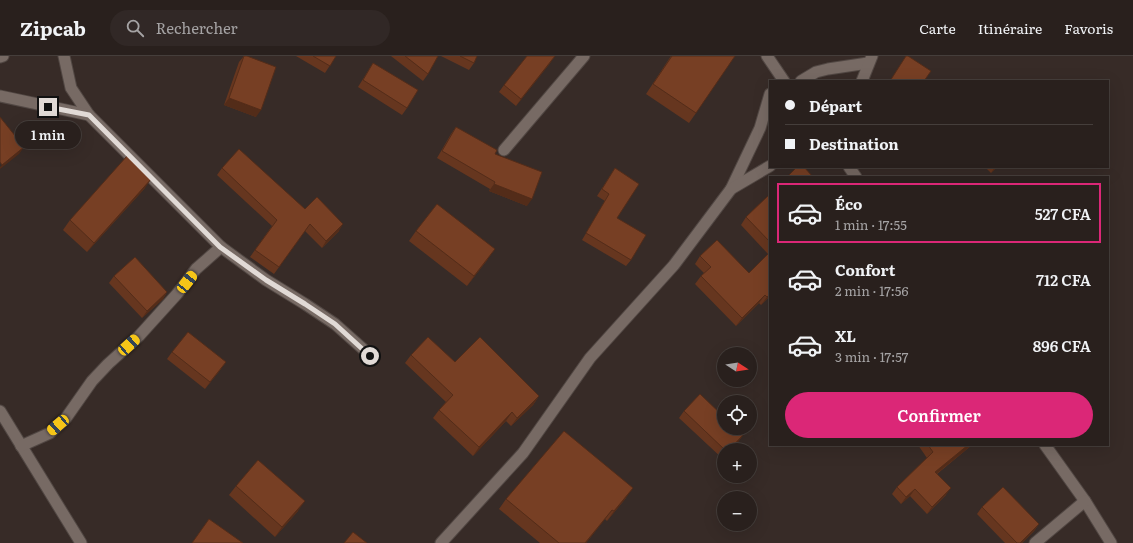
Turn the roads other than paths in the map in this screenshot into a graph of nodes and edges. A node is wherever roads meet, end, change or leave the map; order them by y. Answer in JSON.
{"nodes":[{"id":1,"x":3,"y":56,"type":"edge"},
{"id":2,"x":64,"y":56,"type":"edge"},
{"id":3,"x":584,"y":56,"type":"edge"},
{"id":4,"x":767,"y":56,"type":"edge"},
{"id":5,"x":0,"y":57,"type":"edge"},
{"id":6,"x":870,"y":60,"type":"edge"},
{"id":7,"x":776,"y":69,"type":"junction"},
{"id":8,"x":773,"y":80,"type":"edge"},
{"id":9,"x":783,"y":80,"type":"edge"},
{"id":10,"x":803,"y":80,"type":"edge"},
{"id":11,"x":862,"y":80,"type":"edge"},
{"id":12,"x":0,"y":96,"type":"edge"},
{"id":13,"x":769,"y":97,"type":"edge"},
{"id":14,"x":89,"y":115,"type":"junction"},
{"id":15,"x":504,"y":150,"type":"dead end"},
{"id":16,"x":769,"y":167,"type":"edge"},
{"id":17,"x":731,"y":189,"type":"junction"},
{"id":18,"x":220,"y":247,"type":"junction"},
{"id":19,"x":370,"y":356,"type":"dead end"},
{"id":20,"x":0,"y":411,"type":"edge"},
{"id":21,"x":21,"y":446,"type":"junction"},
{"id":22,"x":1046,"y":446,"type":"edge"},
{"id":23,"x":1085,"y":501,"type":"junction"},
{"id":24,"x":81,"y":543,"type":"edge"},
{"id":25,"x":441,"y":543,"type":"edge"},
{"id":26,"x":1035,"y":543,"type":"edge"},
{"id":27,"x":1111,"y":543,"type":"edge"}],
"edges":[{"from":1,"to":5,"type":"street"},
{"from":2,"to":14,"type":"street"},
{"from":3,"to":15,"type":"street"},
{"from":4,"to":7,"type":"street"},
{"from":6,"to":10,"type":"street"},
{"from":6,"to":11,"type":"street"},
{"from":7,"to":8,"type":"street"},
{"from":7,"to":9,"type":"street"},
{"from":12,"to":14,"type":"street"},
{"from":13,"to":17,"type":"street"},
{"from":14,"to":18,"type":"street"},
{"from":16,"to":17,"type":"street"},
{"from":17,"to":25,"type":"street"},
{"from":18,"to":19,"type":"street"},
{"from":18,"to":21,"type":"street"},
{"from":20,"to":21,"type":"street"},
{"from":21,"to":24,"type":"street"},
{"from":22,"to":23,"type":"street"},
{"from":23,"to":26,"type":"street"},
{"from":23,"to":27,"type":"street"}]}
